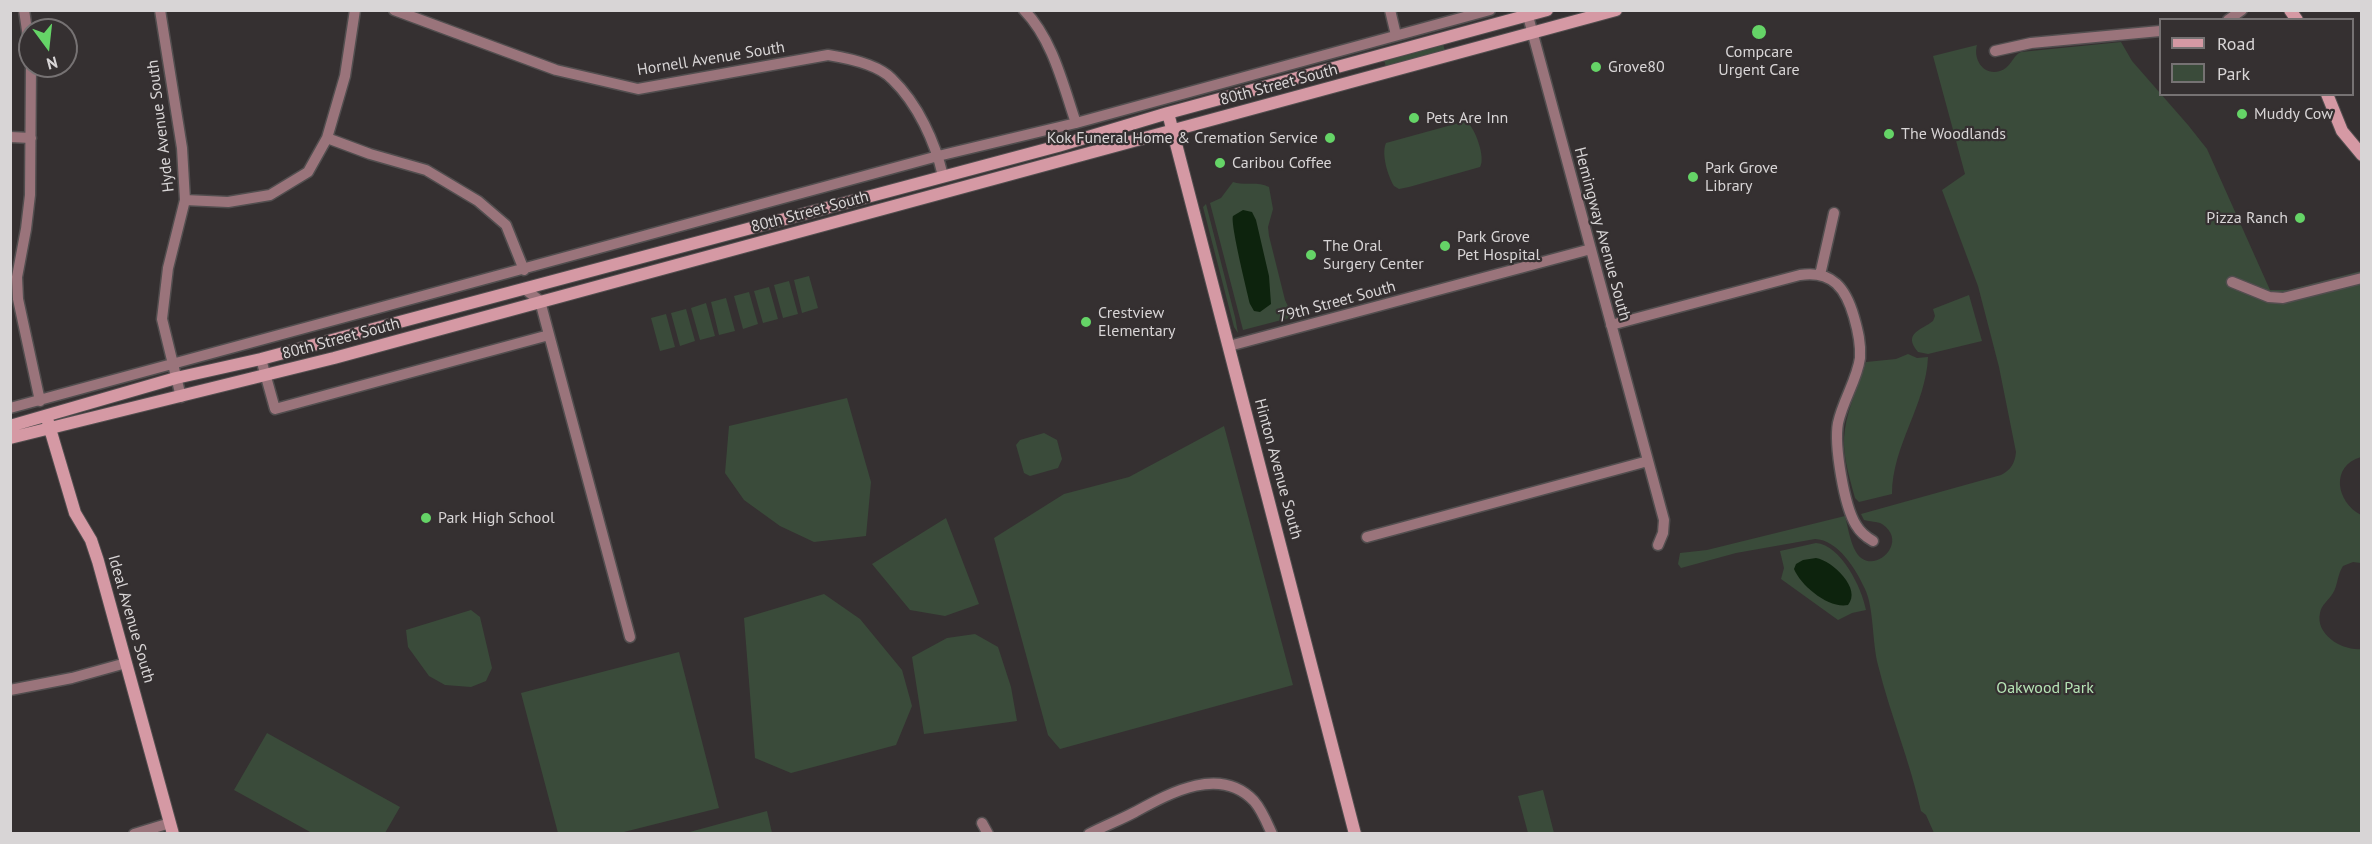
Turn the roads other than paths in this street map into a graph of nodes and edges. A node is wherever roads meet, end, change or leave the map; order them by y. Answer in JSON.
{"nodes":[{"id":1,"x":160,"y":10,"type":"edge"},
{"id":2,"x":355,"y":10,"type":"edge"},
{"id":3,"x":394,"y":10,"type":"edge"},
{"id":4,"x":1024,"y":10,"type":"edge"},
{"id":5,"x":1390,"y":10,"type":"edge"},
{"id":6,"x":1490,"y":10,"type":"edge"},
{"id":7,"x":1547,"y":10,"type":"edge"},
{"id":8,"x":1616,"y":10,"type":"edge"},
{"id":9,"x":1528,"y":16,"type":"junction"},
{"id":10,"x":2159,"y":31,"type":"edge"},
{"id":11,"x":1533,"y":33,"type":"junction"},
{"id":12,"x":1396,"y":35,"type":"junction"},
{"id":13,"x":1995,"y":51,"type":"dead end"},
{"id":14,"x":31,"y":78,"type":"edge"},
{"id":15,"x":2327,"y":96,"type":"edge"},
{"id":16,"x":1168,"y":112,"type":"junction"},
{"id":17,"x":1076,"y":123,"type":"junction"},
{"id":18,"x":1173,"y":130,"type":"junction"},
{"id":19,"x":10,"y":137,"type":"edge"},
{"id":20,"x":31,"y":138,"type":"junction"},
{"id":21,"x":327,"y":138,"type":"junction"},
{"id":22,"x":2361,"y":155,"type":"edge"},
{"id":23,"x":939,"y":156,"type":"junction"},
{"id":24,"x":943,"y":176,"type":"junction"},
{"id":25,"x":185,"y":200,"type":"junction"},
{"id":26,"x":1834,"y":213,"type":"dead end"},
{"id":27,"x":1591,"y":249,"type":"junction"},
{"id":28,"x":524,"y":270,"type":"junction"},
{"id":29,"x":1820,"y":275,"type":"junction"},
{"id":30,"x":14,"y":277,"type":"edge"},
{"id":31,"x":2361,"y":278,"type":"edge"},
{"id":32,"x":2232,"y":282,"type":"dead end"},
{"id":33,"x":525,"y":289,"type":"junction"},
{"id":34,"x":540,"y":302,"type":"junction"},
{"id":35,"x":1611,"y":326,"type":"junction"},
{"id":36,"x":549,"y":335,"type":"junction"},
{"id":37,"x":1229,"y":346,"type":"junction"},
{"id":38,"x":261,"y":358,"type":"junction"},
{"id":39,"x":173,"y":365,"type":"junction"},
{"id":40,"x":266,"y":376,"type":"junction"},
{"id":41,"x":176,"y":378,"type":"junction"},
{"id":42,"x":181,"y":397,"type":"junction"},
{"id":43,"x":40,"y":400,"type":"junction"},
{"id":44,"x":10,"y":408,"type":"edge"},
{"id":45,"x":48,"y":423,"type":"junction"},
{"id":46,"x":10,"y":426,"type":"edge"},
{"id":47,"x":10,"y":438,"type":"edge"},
{"id":48,"x":1648,"y":461,"type":"junction"},
{"id":49,"x":1367,"y":537,"type":"dead end"},
{"id":50,"x":1873,"y":541,"type":"dead end"},
{"id":51,"x":1658,"y":545,"type":"dead end"},
{"id":52,"x":630,"y":637,"type":"dead end"},
{"id":53,"x":126,"y":663,"type":"junction"},
{"id":54,"x":10,"y":690,"type":"edge"},
{"id":55,"x":982,"y":823,"type":"dead end"},
{"id":56,"x":172,"y":828,"type":"edge"},
{"id":57,"x":134,"y":834,"type":"edge"},
{"id":58,"x":988,"y":834,"type":"edge"},
{"id":59,"x":1089,"y":834,"type":"edge"},
{"id":60,"x":1272,"y":834,"type":"edge"},
{"id":61,"x":1355,"y":834,"type":"edge"}],
"edges":[{"from":1,"to":25,"type":"street","name":"Hyde Avenue South"},
{"from":2,"to":21,"type":"street"},
{"from":3,"to":23,"type":"street","name":"Hornell Avenue South"},
{"from":4,"to":17,"type":"street"},
{"from":5,"to":12,"type":"street"},
{"from":6,"to":12,"type":"street","name":"80th Street South"},
{"from":7,"to":9,"type":"main road","name":"80th Street South"},
{"from":8,"to":11,"type":"main road","name":"80th Street South"},
{"from":9,"to":11,"type":"street","name":"Hemingway Avenue South"},
{"from":9,"to":16,"type":"main road","name":"80th Street South"},
{"from":10,"to":13,"type":"street"},
{"from":11,"to":18,"type":"main road","name":"80th Street South"},
{"from":11,"to":27,"type":"street","name":"Hemingway Avenue South"},
{"from":12,"to":17,"type":"street","name":"80th Street South"},
{"from":14,"to":20,"type":"street"},
{"from":15,"to":22,"type":"main road"},
{"from":16,"to":18,"type":"main road","name":"Hinton Avenue South"},
{"from":16,"to":24,"type":"main road","name":"80th Street South"},
{"from":17,"to":23,"type":"street","name":"80th Street South"},
{"from":18,"to":34,"type":"main road","name":"80th Street South"},
{"from":18,"to":37,"type":"main road","name":"Hinton Avenue South"},
{"from":19,"to":20,"type":"street"},
{"from":20,"to":30,"type":"street"},
{"from":21,"to":25,"type":"street"},
{"from":21,"to":28,"type":"street"},
{"from":23,"to":24,"type":"street","name":"Hornell Avenue South"},
{"from":23,"to":28,"type":"street","name":"80th Street South"},
{"from":24,"to":33,"type":"main road","name":"80th Street South"},
{"from":25,"to":39,"type":"street","name":"Hyde Avenue South"},
{"from":26,"to":29,"type":"street"},
{"from":27,"to":35,"type":"street","name":"Hemingway Avenue South"},
{"from":27,"to":37,"type":"street","name":"79th Street South"},
{"from":28,"to":39,"type":"street","name":"80th Street South"},
{"from":29,"to":35,"type":"street"},
{"from":29,"to":50,"type":"street"},
{"from":30,"to":43,"type":"street"},
{"from":31,"to":32,"type":"street"},
{"from":33,"to":34,"type":"street"},
{"from":33,"to":38,"type":"main road","name":"80th Street South"},
{"from":34,"to":36,"type":"street"},
{"from":34,"to":40,"type":"main road","name":"80th Street South"},
{"from":35,"to":48,"type":"street","name":"Hemingway Avenue South"},
{"from":36,"to":40,"type":"street"},
{"from":36,"to":52,"type":"street"},
{"from":37,"to":61,"type":"main road","name":"Hinton Avenue South"},
{"from":38,"to":40,"type":"street"},
{"from":38,"to":41,"type":"main road","name":"80th Street South"},
{"from":39,"to":41,"type":"street","name":"Hyde Avenue South"},
{"from":39,"to":43,"type":"street","name":"80th Street South"},
{"from":40,"to":42,"type":"main road","name":"80th Street South"},
{"from":41,"to":42,"type":"street","name":"Hyde Avenue South"},
{"from":41,"to":45,"type":"main road","name":"80th Street South"},
{"from":42,"to":45,"type":"main road","name":"80th Street South"},
{"from":43,"to":44,"type":"street","name":"80th Street South"},
{"from":45,"to":46,"type":"main road","name":"80th Street South"},
{"from":45,"to":47,"type":"main road","name":"80th Street South"},
{"from":45,"to":53,"type":"main road","name":"Ideal Avenue South"},
{"from":48,"to":49,"type":"street"},
{"from":48,"to":51,"type":"street","name":"Hemingway Avenue South"},
{"from":53,"to":54,"type":"street"},
{"from":53,"to":56,"type":"main road","name":"Ideal Avenue South"},
{"from":55,"to":58,"type":"street"},
{"from":56,"to":57,"type":"street"},
{"from":59,"to":60,"type":"street"}]}
